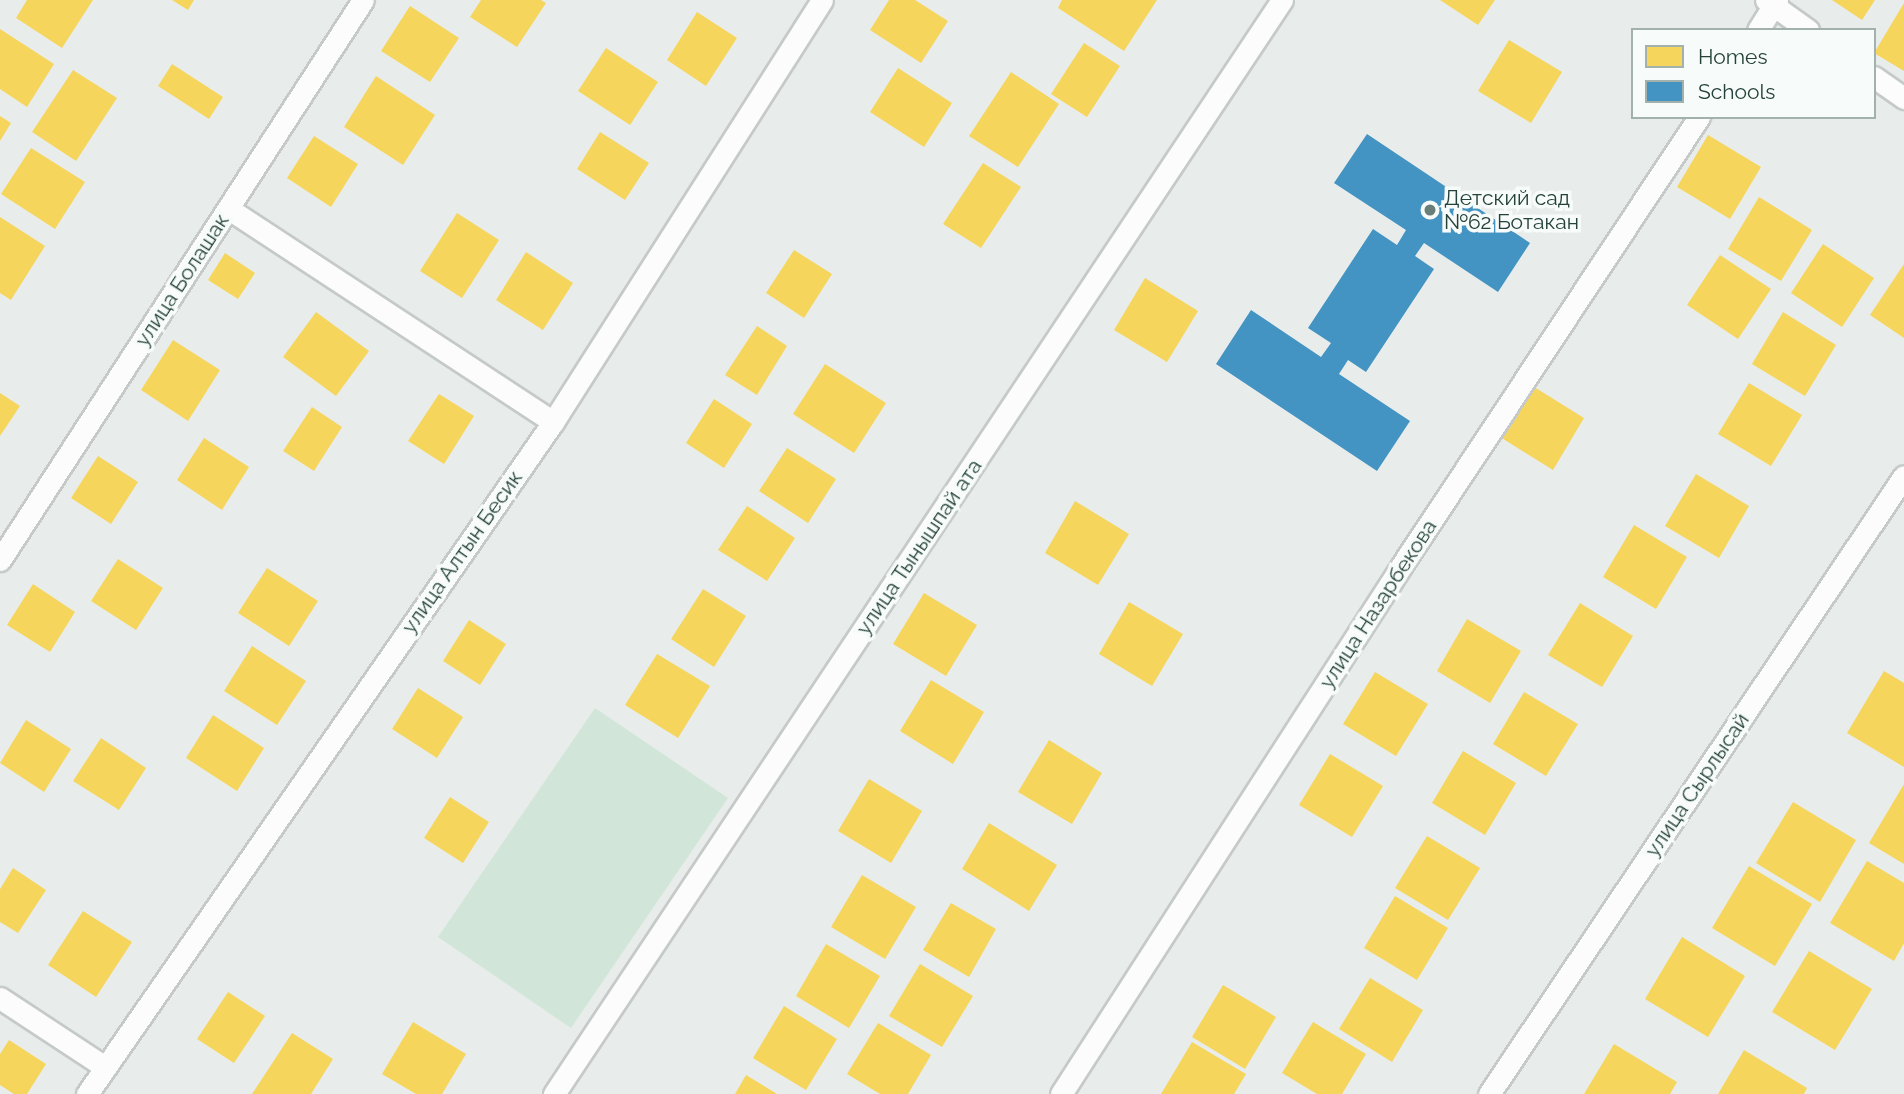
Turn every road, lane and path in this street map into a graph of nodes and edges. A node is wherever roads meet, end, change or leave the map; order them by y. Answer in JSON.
{"nodes":[{"id":1,"x":363,"y":0,"type":"edge"},
{"id":2,"x":822,"y":0,"type":"edge"},
{"id":3,"x":1282,"y":0,"type":"edge"},
{"id":4,"x":1772,"y":2,"type":"edge"},
{"id":5,"x":1759,"y":28,"type":"edge"},
{"id":6,"x":1805,"y":28,"type":"edge"},
{"id":7,"x":1876,"y":78,"type":"edge"},
{"id":8,"x":1904,"y":98,"type":"edge"},
{"id":9,"x":1698,"y":119,"type":"edge"},
{"id":10,"x":229,"y":209,"type":"junction"},
{"id":11,"x":553,"y":422,"type":"junction"},
{"id":12,"x":1904,"y":476,"type":"edge"},
{"id":13,"x":0,"y":559,"type":"edge"},
{"id":14,"x":0,"y":998,"type":"edge"},
{"id":15,"x":105,"y":1067,"type":"junction"},
{"id":16,"x":87,"y":1094,"type":"edge"},
{"id":17,"x":554,"y":1094,"type":"edge"},
{"id":18,"x":1061,"y":1094,"type":"edge"},
{"id":19,"x":1489,"y":1094,"type":"edge"}],
"edges":[{"from":1,"to":10,"type":"street","name":"улица Болашак"},
{"from":2,"to":11,"type":"street","name":"улица Алтын Бесик"},
{"from":3,"to":17,"type":"street","name":"улица Тынышпай ата"},
{"from":4,"to":5,"type":"street"},
{"from":4,"to":6,"type":"street"},
{"from":7,"to":8,"type":"street"},
{"from":9,"to":18,"type":"street","name":"улица Назарбекова"},
{"from":10,"to":11,"type":"street"},
{"from":10,"to":13,"type":"street","name":"улица Болашак"},
{"from":11,"to":15,"type":"street","name":"улица Алтын Бесик"},
{"from":12,"to":19,"type":"street","name":"улица Сырлысай"},
{"from":14,"to":15,"type":"street"},
{"from":15,"to":16,"type":"street","name":"улица Алтын Бесик"}]}
